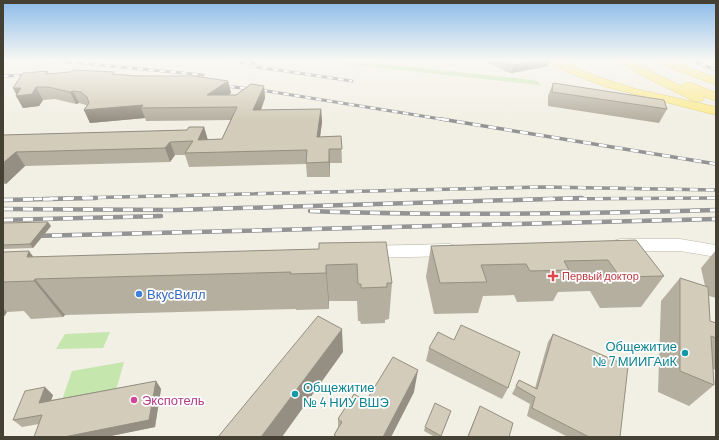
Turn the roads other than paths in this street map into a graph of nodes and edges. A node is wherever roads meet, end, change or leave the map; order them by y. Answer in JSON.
{"nodes":[{"id":1,"x":599,"y":81,"type":"edge"},
{"id":2,"x":614,"y":81,"type":"edge"},
{"id":3,"x":659,"y":81,"type":"edge"},
{"id":4,"x":678,"y":81,"type":"edge"},
{"id":5,"x":716,"y":97,"type":"edge"},
{"id":6,"x":716,"y":107,"type":"edge"},
{"id":7,"x":716,"y":111,"type":"edge"},
{"id":8,"x":603,"y":246,"type":"edge"},
{"id":9,"x":462,"y":250,"type":"edge"},
{"id":10,"x":716,"y":251,"type":"edge"},
{"id":11,"x":349,"y":253,"type":"edge"}],
"edges":[{"from":1,"to":7,"type":"main road"},
{"from":2,"to":6,"type":"main road"},
{"from":3,"to":6,"type":"main road"},
{"from":4,"to":5,"type":"main road"},
{"from":8,"to":10,"type":"street"},
{"from":9,"to":11,"type":"street"}]}
